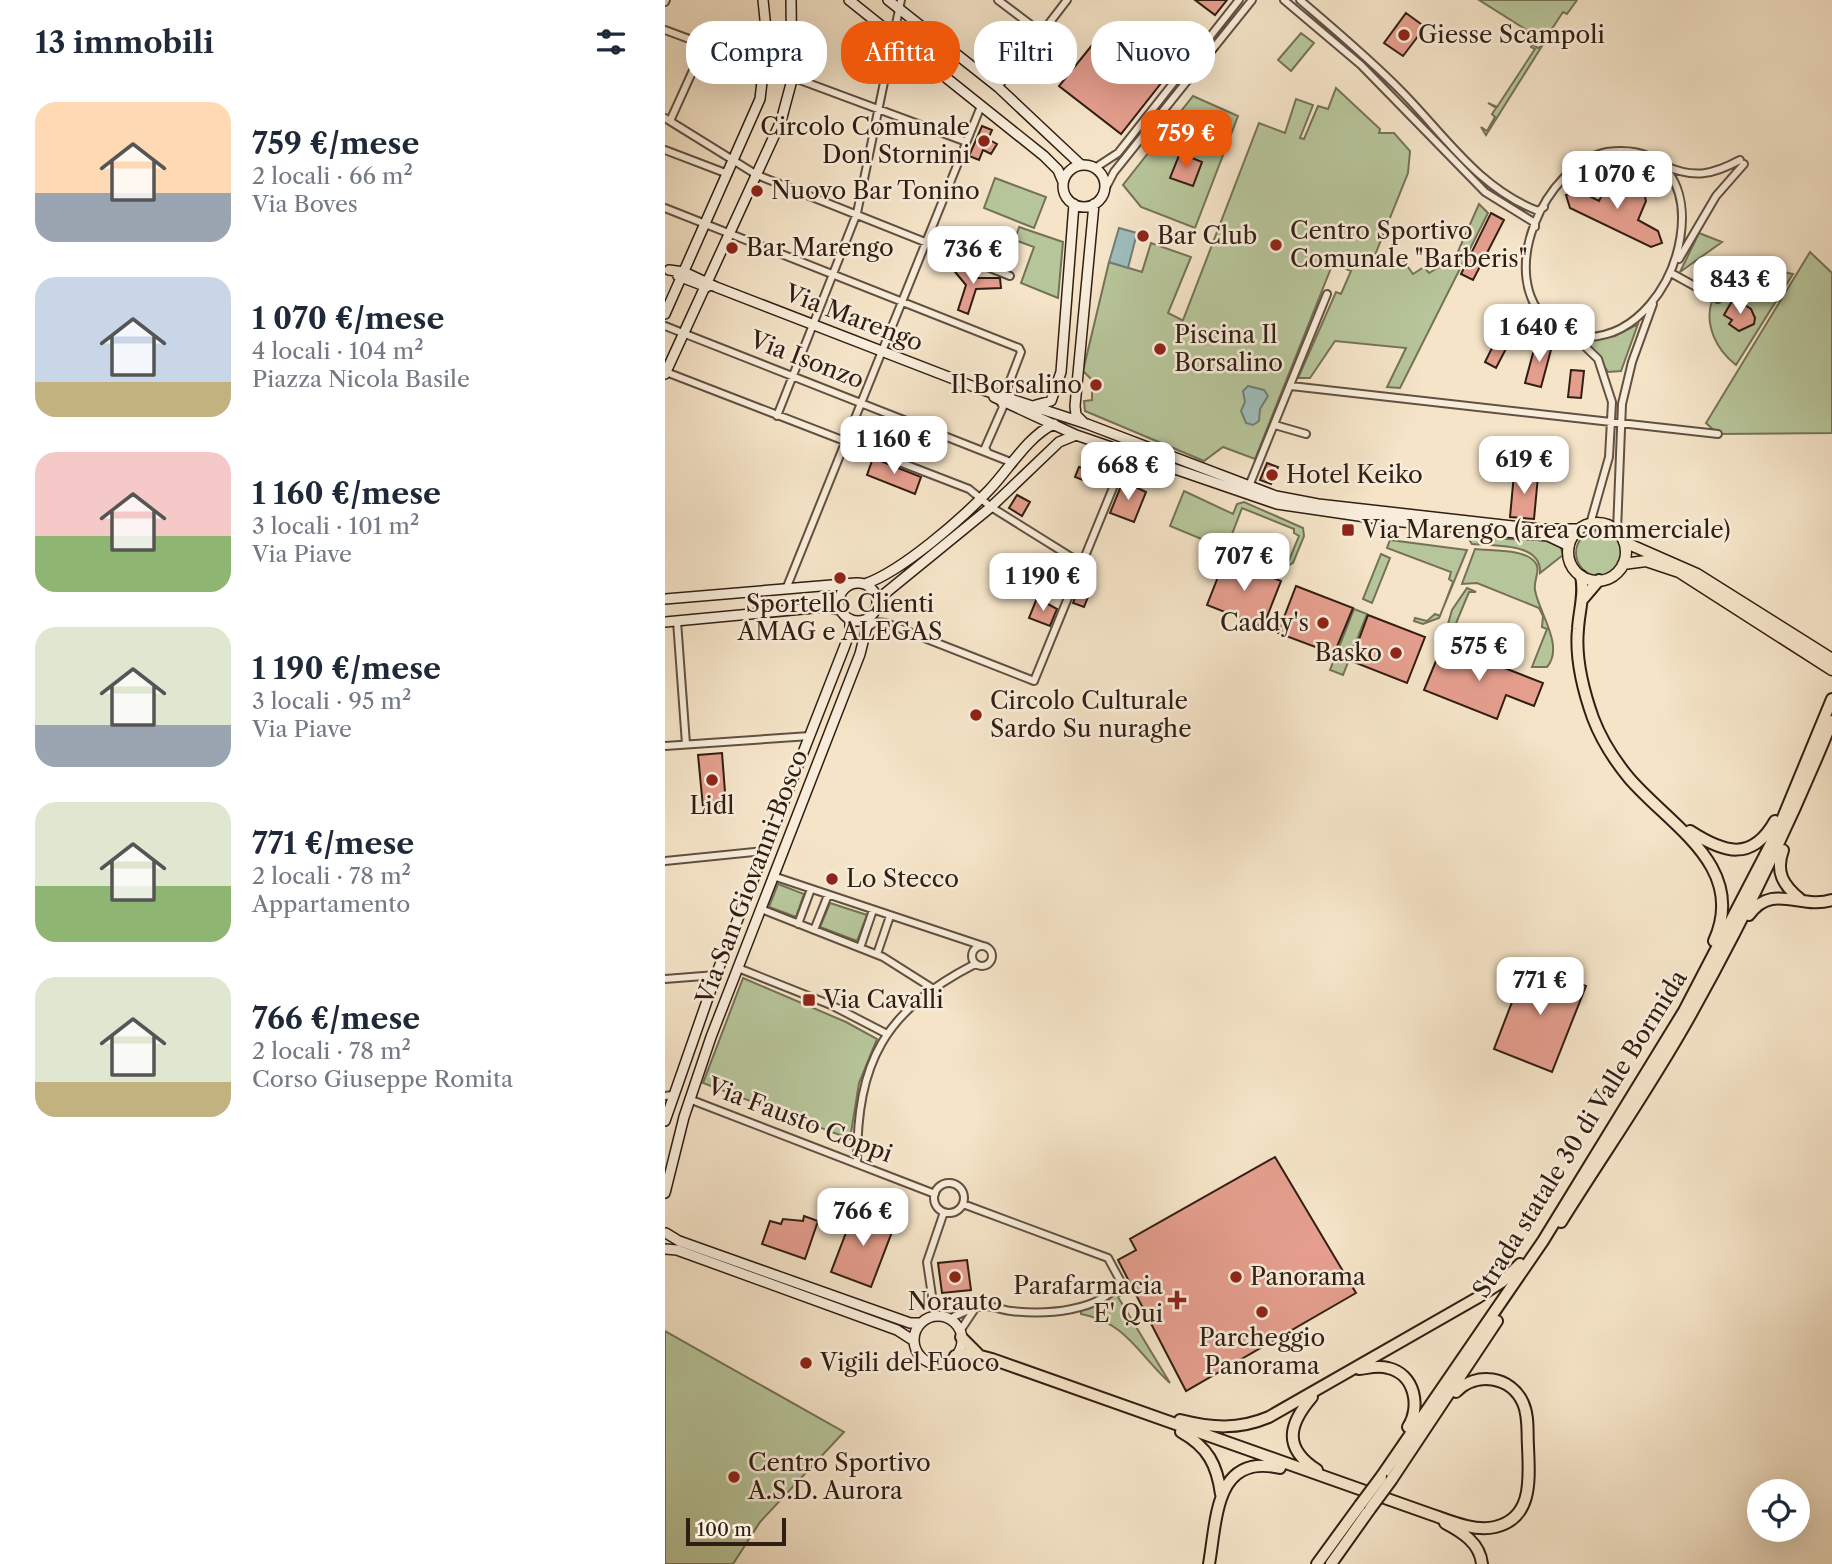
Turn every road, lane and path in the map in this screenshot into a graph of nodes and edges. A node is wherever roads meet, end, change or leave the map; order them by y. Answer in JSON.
{"nodes":[{"id":1,"x":763,"y":0,"type":"edge"},
{"id":2,"x":791,"y":0,"type":"edge"},
{"id":3,"x":849,"y":0,"type":"edge"},
{"id":4,"x":888,"y":0,"type":"edge"},
{"id":5,"x":998,"y":0,"type":"edge"},
{"id":6,"x":1067,"y":0,"type":"edge"},
{"id":7,"x":1239,"y":0,"type":"edge"},
{"id":8,"x":1252,"y":0,"type":"edge"},
{"id":9,"x":1284,"y":0,"type":"edge"},
{"id":10,"x":1300,"y":0,"type":"edge"},
{"id":11,"x":900,"y":5,"type":"edge"},
{"id":12,"x":765,"y":21,"type":"edge"},
{"id":13,"x":791,"y":21,"type":"edge"},
{"id":14,"x":875,"y":21,"type":"edge"},
{"id":15,"x":1025,"y":21,"type":"edge"},
{"id":16,"x":1048,"y":21,"type":"edge"},
{"id":17,"x":665,"y":30,"type":"edge"},
{"id":18,"x":1215,"y":37,"type":"edge"},
{"id":19,"x":686,"y":39,"type":"edge"},
{"id":20,"x":1215,"y":40,"type":"edge"},
{"id":21,"x":686,"y":83,"type":"edge"},
{"id":22,"x":763,"y":84,"type":"edge"},
{"id":23,"x":791,"y":84,"type":"edge"},
{"id":24,"x":804,"y":84,"type":"edge"},
{"id":25,"x":883,"y":84,"type":"edge"},
{"id":26,"x":953,"y":84,"type":"edge"},
{"id":27,"x":1000,"y":84,"type":"edge"},
{"id":28,"x":1176,"y":84,"type":"edge"},
{"id":29,"x":1180,"y":84,"type":"edge"},
{"id":30,"x":998,"y":87,"type":"junction"},
{"id":31,"x":981,"y":106,"type":"junction"},
{"id":32,"x":879,"y":109,"type":"junction"},
{"id":33,"x":668,"y":120,"type":"edge"},
{"id":34,"x":964,"y":141,"type":"junction"},
{"id":35,"x":665,"y":150,"type":"edge"},
{"id":36,"x":734,"y":160,"type":"junction"},
{"id":37,"x":1656,"y":162,"type":"junction"},
{"id":38,"x":1081,"y":165,"type":"junction"},
{"id":39,"x":1095,"y":168,"type":"junction"},
{"id":40,"x":728,"y":174,"type":"junction"},
{"id":41,"x":757,"y":175,"type":"junction"},
{"id":42,"x":1063,"y":182,"type":"junction"},
{"id":43,"x":1102,"y":195,"type":"junction"},
{"id":44,"x":1073,"y":204,"type":"junction"},
{"id":45,"x":1094,"y":204,"type":"junction"},
{"id":46,"x":1545,"y":206,"type":"junction"},
{"id":47,"x":665,"y":208,"type":"edge"},
{"id":48,"x":857,"y":213,"type":"junction"},
{"id":49,"x":705,"y":224,"type":"junction"},
{"id":50,"x":1534,"y":230,"type":"junction"},
{"id":51,"x":729,"y":234,"type":"junction"},
{"id":52,"x":924,"y":241,"type":"junction"},
{"id":53,"x":667,"y":269,"type":"edge"},
{"id":54,"x":684,"y":271,"type":"junction"},
{"id":55,"x":1671,"y":273,"type":"junction"},
{"id":56,"x":835,"y":276,"type":"junction"},
{"id":57,"x":1010,"y":276,"type":"dead end"},
{"id":58,"x":705,"y":284,"type":"junction"},
{"id":59,"x":1327,"y":294,"type":"dead end"},
{"id":60,"x":1718,"y":299,"type":"dead end"},
{"id":61,"x":1655,"y":300,"type":"junction"},
{"id":62,"x":903,"y":303,"type":"junction"},
{"id":63,"x":665,"y":314,"type":"edge"},
{"id":64,"x":814,"y":325,"type":"junction"},
{"id":65,"x":665,"y":326,"type":"edge"},
{"id":66,"x":683,"y":332,"type":"junction"},
{"id":67,"x":1573,"y":335,"type":"junction"},
{"id":68,"x":884,"y":352,"type":"junction"},
{"id":69,"x":665,"y":373,"type":"edge"},
{"id":70,"x":794,"y":376,"type":"junction"},
{"id":71,"x":1291,"y":386,"type":"junction"},
{"id":72,"x":977,"y":388,"type":"junction"},
{"id":73,"x":1054,"y":394,"type":"junction"},
{"id":74,"x":1013,"y":398,"type":"junction"},
{"id":75,"x":999,"y":400,"type":"junction"},
{"id":76,"x":1076,"y":401,"type":"junction"},
{"id":77,"x":862,"y":402,"type":"junction"},
{"id":78,"x":1030,"y":411,"type":"junction"},
{"id":79,"x":777,"y":416,"type":"junction"},
{"id":80,"x":1058,"y":420,"type":"junction"},
{"id":81,"x":1611,"y":423,"type":"junction"},
{"id":82,"x":1087,"y":424,"type":"junction"},
{"id":83,"x":1621,"y":424,"type":"junction"},
{"id":84,"x":1275,"y":425,"type":"junction"},
{"id":85,"x":1306,"y":434,"type":"dead end"},
{"id":86,"x":1718,"y":434,"type":"dead end"},
{"id":87,"x":1076,"y":435,"type":"junction"},
{"id":88,"x":846,"y":442,"type":"junction"},
{"id":89,"x":1057,"y":442,"type":"junction"},
{"id":90,"x":1026,"y":448,"type":"junction"},
{"id":91,"x":1128,"y":451,"type":"junction"},
{"id":92,"x":988,"y":453,"type":"junction"},
{"id":93,"x":1013,"y":463,"type":"junction"},
{"id":94,"x":1249,"y":486,"type":"junction"},
{"id":95,"x":980,"y":499,"type":"junction"},
{"id":96,"x":991,"y":507,"type":"junction"},
{"id":97,"x":1590,"y":524,"type":"junction"},
{"id":98,"x":1579,"y":530,"type":"junction"},
{"id":99,"x":1617,"y":531,"type":"junction"},
{"id":100,"x":1624,"y":542,"type":"junction"},
{"id":101,"x":1569,"y":545,"type":"junction"},
{"id":102,"x":1623,"y":564,"type":"junction"},
{"id":103,"x":1084,"y":565,"type":"junction"},
{"id":104,"x":1581,"y":576,"type":"junction"},
{"id":105,"x":1599,"y":580,"type":"junction"},
{"id":106,"x":860,"y":584,"type":"junction"},
{"id":107,"x":786,"y":589,"type":"junction"},
{"id":108,"x":665,"y":599,"type":"edge"},
{"id":109,"x":877,"y":600,"type":"junction"},
{"id":110,"x":1582,"y":600,"type":"junction"},
{"id":111,"x":841,"y":610,"type":"junction"},
{"id":112,"x":869,"y":618,"type":"junction"},
{"id":113,"x":851,"y":620,"type":"junction"},
{"id":114,"x":677,"y":621,"type":"junction"},
{"id":115,"x":665,"y":622,"type":"edge"},
{"id":116,"x":865,"y":631,"type":"junction"},
{"id":117,"x":1832,"y":659,"type":"edge"},
{"id":118,"x":1832,"y":670,"type":"edge"},
{"id":119,"x":1832,"y":699,"type":"edge"},
{"id":120,"x":1829,"y":720,"type":"edge"},
{"id":121,"x":810,"y":736,"type":"junction"},
{"id":122,"x":827,"y":738,"type":"junction"},
{"id":123,"x":686,"y":744,"type":"junction"},
{"id":124,"x":665,"y":746,"type":"edge"},
{"id":125,"x":1793,"y":797,"type":"junction"},
{"id":126,"x":1677,"y":823,"type":"junction"},
{"id":127,"x":1784,"y":834,"type":"junction"},
{"id":128,"x":765,"y":851,"type":"junction"},
{"id":129,"x":781,"y":857,"type":"junction"},
{"id":130,"x":665,"y":861,"type":"edge"},
{"id":131,"x":773,"y":876,"type":"junction"},
{"id":132,"x":811,"y":889,"type":"junction"},
{"id":133,"x":828,"y":895,"type":"junction"},
{"id":134,"x":1832,"y":900,"type":"edge"},
{"id":135,"x":1802,"y":901,"type":"junction"},
{"id":136,"x":761,"y":909,"type":"junction"},
{"id":137,"x":873,"y":910,"type":"junction"},
{"id":138,"x":890,"y":916,"type":"junction"},
{"id":139,"x":798,"y":924,"type":"junction"},
{"id":140,"x":1737,"y":927,"type":"junction"},
{"id":141,"x":814,"y":930,"type":"junction"},
{"id":142,"x":961,"y":940,"type":"junction"},
{"id":143,"x":983,"y":946,"type":"junction"},
{"id":144,"x":860,"y":948,"type":"junction"},
{"id":145,"x":877,"y":954,"type":"junction"},
{"id":146,"x":972,"y":956,"type":"junction"},
{"id":147,"x":975,"y":964,"type":"junction"},
{"id":148,"x":736,"y":972,"type":"junction"},
{"id":149,"x":716,"y":975,"type":"junction"},
{"id":150,"x":665,"y":979,"type":"edge"},
{"id":151,"x":1701,"y":979,"type":"junction"},
{"id":152,"x":932,"y":988,"type":"junction"},
{"id":153,"x":887,"y":1034,"type":"junction"},
{"id":154,"x":669,"y":1095,"type":"edge"},
{"id":155,"x":689,"y":1098,"type":"junction"},
{"id":156,"x":665,"y":1121,"type":"edge"},
{"id":157,"x":857,"y":1163,"type":"junction"},
{"id":158,"x":665,"y":1193,"type":"edge"},
{"id":159,"x":1569,"y":1193,"type":"junction"},
{"id":160,"x":935,"y":1194,"type":"junction"},
{"id":161,"x":963,"y":1204,"type":"junction"},
{"id":162,"x":944,"y":1212,"type":"junction"},
{"id":163,"x":666,"y":1231,"type":"edge"},
{"id":164,"x":665,"y":1244,"type":"edge"},
{"id":165,"x":665,"y":1249,"type":"edge"},
{"id":166,"x":977,"y":1307,"type":"junction"},
{"id":167,"x":935,"y":1316,"type":"junction"},
{"id":168,"x":949,"y":1319,"type":"junction"},
{"id":169,"x":921,"y":1323,"type":"junction"},
{"id":170,"x":960,"y":1334,"type":"junction"},
{"id":171,"x":914,"y":1341,"type":"junction"},
{"id":172,"x":978,"y":1354,"type":"junction"},
{"id":173,"x":955,"y":1356,"type":"junction"},
{"id":174,"x":1353,"y":1370,"type":"junction"},
{"id":175,"x":1318,"y":1391,"type":"junction"},
{"id":176,"x":1440,"y":1409,"type":"junction"},
{"id":177,"x":1151,"y":1417,"type":"junction"},
{"id":178,"x":1388,"y":1467,"type":"junction"},
{"id":179,"x":1386,"y":1478,"type":"junction"},
{"id":180,"x":1331,"y":1480,"type":"junction"},
{"id":181,"x":1221,"y":1496,"type":"junction"},
{"id":182,"x":1427,"y":1513,"type":"junction"},
{"id":183,"x":1333,"y":1551,"type":"junction"},
{"id":184,"x":1209,"y":1564,"type":"edge"},
{"id":185,"x":1314,"y":1564,"type":"edge"},
{"id":186,"x":1332,"y":1564,"type":"edge"},
{"id":187,"x":1482,"y":1564,"type":"edge"}],
"edges":[{"from":1,"to":12,"type":"main road"},
{"from":2,"to":13,"type":"main road"},
{"from":3,"to":14,"type":"main road"},
{"from":4,"to":11,"type":"main road"},
{"from":5,"to":15,"type":"street"},
{"from":6,"to":16,"type":"street"},
{"from":7,"to":18,"type":"street"},
{"from":8,"to":20,"type":"street"},
{"from":9,"to":50,"type":"street"},
{"from":10,"to":46,"type":"street"},
{"from":11,"to":30,"type":"main road"},
{"from":17,"to":19,"type":"street"},
{"from":21,"to":33,"type":"street"},
{"from":22,"to":36,"type":"main road"},
{"from":23,"to":41,"type":"main road"},
{"from":24,"to":32,"type":"street"},
{"from":25,"to":32,"type":"street"},
{"from":26,"to":31,"type":"main road"},
{"from":27,"to":30,"type":"street"},
{"from":28,"to":39,"type":"street"},
{"from":29,"to":43,"type":"street"},
{"from":30,"to":38,"type":"main road"},
{"from":31,"to":34,"type":"street"},
{"from":31,"to":42,"type":"main road"},
{"from":32,"to":34,"type":"street"},
{"from":32,"to":48,"type":"street"},
{"from":33,"to":36,"type":"street"},
{"from":34,"to":52,"type":"street"},
{"from":35,"to":40,"type":"street"},
{"from":36,"to":40,"type":"main road"},
{"from":36,"to":41,"type":"street"},
{"from":37,"to":46,"type":"street"},
{"from":37,"to":55,"type":"street"},
{"from":37,"to":55,"type":"street"},
{"from":38,"to":39,"type":"main road"},
{"from":38,"to":42,"type":"main road"},
{"from":39,"to":43,"type":"main road"},
{"from":40,"to":49,"type":"main road"},
{"from":41,"to":48,"type":"street"},
{"from":41,"to":51,"type":"main road"},
{"from":42,"to":44,"type":"main road"},
{"from":43,"to":45,"type":"main road"},
{"from":44,"to":45,"type":"main road"},
{"from":44,"to":73,"type":"main road"},
{"from":45,"to":76,"type":"main road"},
{"from":46,"to":50,"type":"street"},
{"from":47,"to":49,"type":"street"},
{"from":48,"to":52,"type":"street"},
{"from":48,"to":56,"type":"street"},
{"from":49,"to":51,"type":"street"},
{"from":49,"to":54,"type":"main road"},
{"from":50,"to":67,"type":"street"},
{"from":51,"to":56,"type":"street"},
{"from":51,"to":58,"type":"main road"},
{"from":52,"to":57,"type":"street"},
{"from":52,"to":62,"type":"street"},
{"from":53,"to":54,"type":"main road","name":"Via Marengo"},
{"from":54,"to":58,"type":"main road","name":"Via Marengo"},
{"from":54,"to":63,"type":"main road"},
{"from":55,"to":60,"type":"street"},
{"from":55,"to":61,"type":"street"},
{"from":56,"to":62,"type":"street"},
{"from":56,"to":64,"type":"street"},
{"from":58,"to":64,"type":"main road","name":"Via Marengo"},
{"from":58,"to":66,"type":"main road"},
{"from":59,"to":71,"type":"street"},
{"from":61,"to":67,"type":"street"},
{"from":61,"to":83,"type":"street"},
{"from":62,"to":68,"type":"street"},
{"from":62,"to":74,"type":"street"},
{"from":64,"to":68,"type":"main road","name":"Via Marengo"},
{"from":64,"to":70,"type":"street"},
{"from":65,"to":66,"type":"street","name":"Via Isonzo"},
{"from":66,"to":69,"type":"main road"},
{"from":66,"to":70,"type":"street","name":"Via Isonzo"},
{"from":67,"to":81,"type":"street"},
{"from":68,"to":72,"type":"main road","name":"Via Marengo"},
{"from":68,"to":77,"type":"street"},
{"from":69,"to":79,"type":"street"},
{"from":70,"to":77,"type":"street","name":"Via Isonzo"},
{"from":70,"to":79,"type":"street"},
{"from":71,"to":81,"type":"street"},
{"from":71,"to":84,"type":"street"},
{"from":72,"to":74,"type":"main road","name":"Via Marengo"},
{"from":72,"to":75,"type":"main road","name":"Via Marengo"},
{"from":73,"to":78,"type":"main road"},
{"from":73,"to":80,"type":"main road"},
{"from":74,"to":78,"type":"main road","name":"Via Marengo"},
{"from":75,"to":78,"type":"main road","name":"Via Marengo"},
{"from":75,"to":92,"type":"street"},
{"from":76,"to":80,"type":"main road"},
{"from":76,"to":82,"type":"main road"},
{"from":77,"to":88,"type":"street"},
{"from":77,"to":92,"type":"street","name":"Via Isonzo"},
{"from":78,"to":80,"type":"main road"},
{"from":78,"to":90,"type":"main road"},
{"from":79,"to":88,"type":"street"},
{"from":80,"to":82,"type":"main road"},
{"from":80,"to":87,"type":"main road"},
{"from":80,"to":89,"type":"main road"},
{"from":80,"to":90,"type":"main road"},
{"from":80,"to":90,"type":"main road"},
{"from":81,"to":83,"type":"street"},
{"from":81,"to":97,"type":"street"},
{"from":82,"to":94,"type":"main road"},
{"from":83,"to":86,"type":"street"},
{"from":83,"to":99,"type":"street"},
{"from":84,"to":85,"type":"street"},
{"from":84,"to":94,"type":"street"},
{"from":87,"to":89,"type":"main road","name":"Via San Giovanni Bosco"},
{"from":87,"to":91,"type":"main road"},
{"from":88,"to":95,"type":"street"},
{"from":88,"to":107,"type":"street"},
{"from":89,"to":96,"type":"main road","name":"Via San Giovanni Bosco"},
{"from":90,"to":93,"type":"main road"},
{"from":91,"to":101,"type":"main road"},
{"from":91,"to":103,"type":"street"},
{"from":92,"to":93,"type":"street","name":"Via Isonzo"},
{"from":93,"to":95,"type":"main road"},
{"from":94,"to":98,"type":"main road"},
{"from":95,"to":96,"type":"street"},
{"from":95,"to":106,"type":"main road"},
{"from":96,"to":103,"type":"street"},
{"from":96,"to":109,"type":"main road","name":"Via San Giovanni Bosco"},
{"from":97,"to":98,"type":"main road"},
{"from":97,"to":99,"type":"main road"},
{"from":98,"to":101,"type":"main road"},
{"from":99,"to":100,"type":"main road"},
{"from":100,"to":102,"type":"main road"},
{"from":100,"to":117,"type":"main road"},
{"from":101,"to":104,"type":"main road"},
{"from":102,"to":105,"type":"main road"},
{"from":102,"to":118,"type":"main road"},
{"from":103,"to":116,"type":"street"},
{"from":104,"to":105,"type":"main road"},
{"from":104,"to":110,"type":"highway"},
{"from":105,"to":110,"type":"highway"},
{"from":106,"to":107,"type":"main road"},
{"from":106,"to":109,"type":"main road"},
{"from":106,"to":111,"type":"main road"},
{"from":107,"to":108,"type":"main road"},
{"from":109,"to":112,"type":"main road","name":"Via San Giovanni Bosco"},
{"from":110,"to":126,"type":"highway"},
{"from":111,"to":113,"type":"main road"},
{"from":111,"to":114,"type":"main road"},
{"from":112,"to":113,"type":"main road"},
{"from":112,"to":116,"type":"main road","name":"Via San Giovanni Bosco"},
{"from":113,"to":121,"type":"main road","name":"Via San Giovanni Bosco"},
{"from":114,"to":115,"type":"main road"},
{"from":114,"to":123,"type":"street"},
{"from":116,"to":122,"type":"main road","name":"Via San Giovanni Bosco"},
{"from":119,"to":120,"type":"highway","name":"Strada statale 30 di Valle Bormida"},
{"from":120,"to":125,"type":"highway","name":"Strada statale 30 di Valle Bormida"},
{"from":120,"to":127,"type":"highway","name":"Strada statale 30 di Valle Bormida"},
{"from":121,"to":122,"type":"main road"},
{"from":121,"to":123,"type":"street"},
{"from":121,"to":128,"type":"main road","name":"Via San Giovanni Bosco"},
{"from":122,"to":129,"type":"main road","name":"Via San Giovanni Bosco"},
{"from":123,"to":124,"type":"street"},
{"from":125,"to":126,"type":"highway"},
{"from":125,"to":151,"type":"highway","name":"Strada statale 30 di Valle Bormida"},
{"from":126,"to":151,"type":"highway"},
{"from":127,"to":135,"type":"highway"},
{"from":127,"to":140,"type":"highway","name":"Strada statale 30 di Valle Bormida"},
{"from":128,"to":129,"type":"main road"},
{"from":128,"to":130,"type":"street"},
{"from":128,"to":149,"type":"main road","name":"Via San Giovanni Bosco"},
{"from":129,"to":131,"type":"main road","name":"Via San Giovanni Bosco"},
{"from":131,"to":132,"type":"street"},
{"from":131,"to":136,"type":"main road","name":"Via San Giovanni Bosco"},
{"from":132,"to":133,"type":"street"},
{"from":132,"to":139,"type":"street"},
{"from":133,"to":137,"type":"street"},
{"from":133,"to":141,"type":"street"},
{"from":134,"to":135,"type":"highway"},
{"from":135,"to":140,"type":"highway"},
{"from":136,"to":139,"type":"street"},
{"from":136,"to":148,"type":"main road","name":"Via San Giovanni Bosco"},
{"from":137,"to":138,"type":"street"},
{"from":137,"to":144,"type":"street"},
{"from":138,"to":142,"type":"street"},
{"from":138,"to":145,"type":"street"},
{"from":139,"to":141,"type":"street"},
{"from":140,"to":176,"type":"highway","name":"Strada statale 30 di Valle Bormida"},
{"from":141,"to":144,"type":"street"},
{"from":142,"to":143,"type":"street"},
{"from":142,"to":146,"type":"street"},
{"from":143,"to":146,"type":"street"},
{"from":143,"to":147,"type":"street"},
{"from":144,"to":145,"type":"street"},
{"from":145,"to":152,"type":"street"},
{"from":146,"to":147,"type":"street"},
{"from":147,"to":152,"type":"street"},
{"from":148,"to":149,"type":"main road"},
{"from":148,"to":153,"type":"street"},
{"from":148,"to":155,"type":"main road","name":"Via San Giovanni Bosco"},
{"from":149,"to":150,"type":"street"},
{"from":149,"to":154,"type":"main road","name":"Via San Giovanni Bosco"},
{"from":151,"to":159,"type":"highway","name":"Strada statale 30 di Valle Bormida"},
{"from":152,"to":153,"type":"street"},
{"from":153,"to":157,"type":"street"},
{"from":154,"to":155,"type":"main road"},
{"from":154,"to":156,"type":"main road","name":"Via San Giovanni Bosco"},
{"from":155,"to":157,"type":"street","name":"Via Fausto Coppi"},
{"from":155,"to":158,"type":"main road","name":"Via San Giovanni Bosco"},
{"from":157,"to":160,"type":"street","name":"Via Fausto Coppi"},
{"from":159,"to":174,"type":"highway"},
{"from":159,"to":178,"type":"highway","name":"Strada statale 30 di Valle Bormida"},
{"from":160,"to":161,"type":"street","name":"Via Fausto Coppi"},
{"from":160,"to":162,"type":"street"},
{"from":161,"to":162,"type":"street"},
{"from":161,"to":166,"type":"street","name":"Via Fausto Coppi"},
{"from":162,"to":167,"type":"street"},
{"from":163,"to":164,"type":"main road"},
{"from":163,"to":169,"type":"main road"},
{"from":165,"to":171,"type":"main road"},
{"from":166,"to":168,"type":"street"},
{"from":166,"to":170,"type":"street"},
{"from":167,"to":168,"type":"main road"},
{"from":167,"to":169,"type":"main road"},
{"from":168,"to":170,"type":"main road"},
{"from":169,"to":171,"type":"main road"},
{"from":170,"to":172,"type":"highway"},
{"from":170,"to":173,"type":"main road"},
{"from":171,"to":173,"type":"main road"},
{"from":172,"to":173,"type":"highway"},
{"from":172,"to":177,"type":"highway"},
{"from":174,"to":175,"type":"highway"},
{"from":174,"to":178,"type":"highway"},
{"from":175,"to":177,"type":"highway"},
{"from":175,"to":180,"type":"highway"},
{"from":176,"to":179,"type":"highway","name":"Strada statale 30 di Valle Bormida"},
{"from":176,"to":182,"type":"highway"},
{"from":177,"to":180,"type":"highway"},
{"from":177,"to":181,"type":"highway"},
{"from":178,"to":179,"type":"highway","name":"Strada statale 30 di Valle Bormida"},
{"from":179,"to":183,"type":"highway","name":"Strada statale 30 di Valle Bormida","bridge":true},
{"from":180,"to":181,"type":"highway"},
{"from":180,"to":182,"type":"highway"},
{"from":181,"to":184,"type":"highway"},
{"from":182,"to":187,"type":"highway"},
{"from":183,"to":185,"type":"highway"},
{"from":183,"to":186,"type":"highway"}]}
